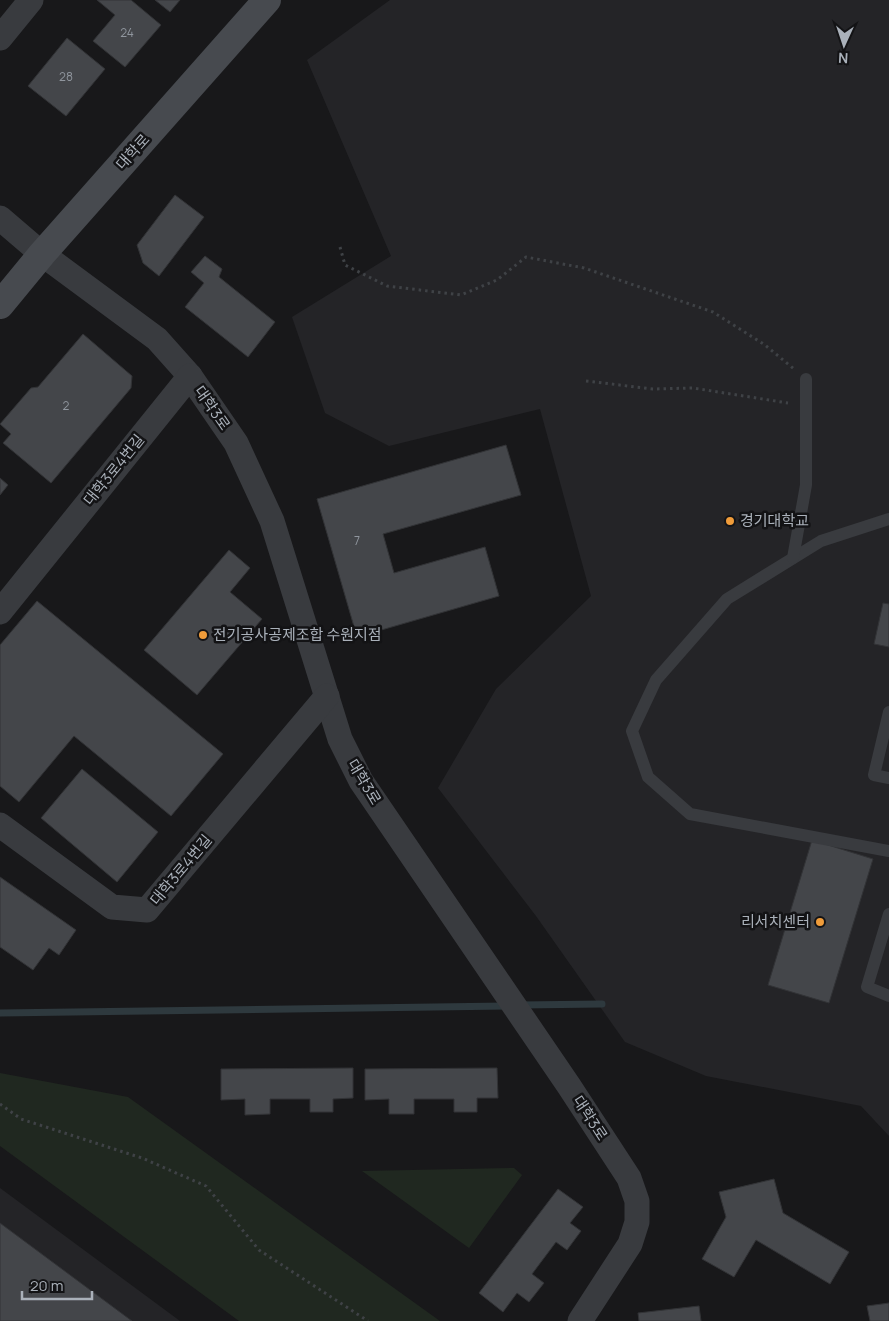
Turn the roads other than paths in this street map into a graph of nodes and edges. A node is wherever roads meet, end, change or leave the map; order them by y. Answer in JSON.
{"nodes":[{"id":1,"x":32,"y":0,"type":"edge"},
{"id":2,"x":267,"y":0,"type":"edge"},
{"id":3,"x":0,"y":38,"type":"edge"},
{"id":4,"x":0,"y":218,"type":"edge"},
{"id":5,"x":42,"y":254,"type":"junction"},
{"id":6,"x":0,"y":305,"type":"edge"},
{"id":7,"x":190,"y":376,"type":"junction"},
{"id":8,"x":806,"y":379,"type":"road end"},
{"id":9,"x":889,"y":520,"type":"edge"},
{"id":10,"x":793,"y":558,"type":"junction"},
{"id":11,"x":0,"y":612,"type":"edge"},
{"id":12,"x":327,"y":696,"type":"junction"},
{"id":13,"x":889,"y":712,"type":"edge"},
{"id":14,"x":889,"y":778,"type":"edge"},
{"id":15,"x":0,"y":825,"type":"edge"},
{"id":16,"x":889,"y":852,"type":"edge"},
{"id":17,"x":889,"y":914,"type":"edge"},
{"id":18,"x":889,"y":996,"type":"edge"},
{"id":19,"x":580,"y":1321,"type":"edge"}],
"edges":[{"from":1,"to":3,"type":"street"},
{"from":2,"to":5,"type":"street","name":"대학로"},
{"from":4,"to":5,"type":"street","name":"대학3로"},
{"from":5,"to":6,"type":"street","name":"대학로"},
{"from":5,"to":7,"type":"street","name":"대학3로"},
{"from":7,"to":11,"type":"street","name":"대학3로4번길"},
{"from":7,"to":12,"type":"street","name":"대학3로"},
{"from":8,"to":10,"type":"lane"},
{"from":9,"to":10,"type":"lane"},
{"from":10,"to":16,"type":"lane"},
{"from":12,"to":15,"type":"street","name":"대학3로4번길"},
{"from":12,"to":19,"type":"street","name":"대학3로"},
{"from":13,"to":14,"type":"lane"},
{"from":17,"to":18,"type":"lane"}]}
